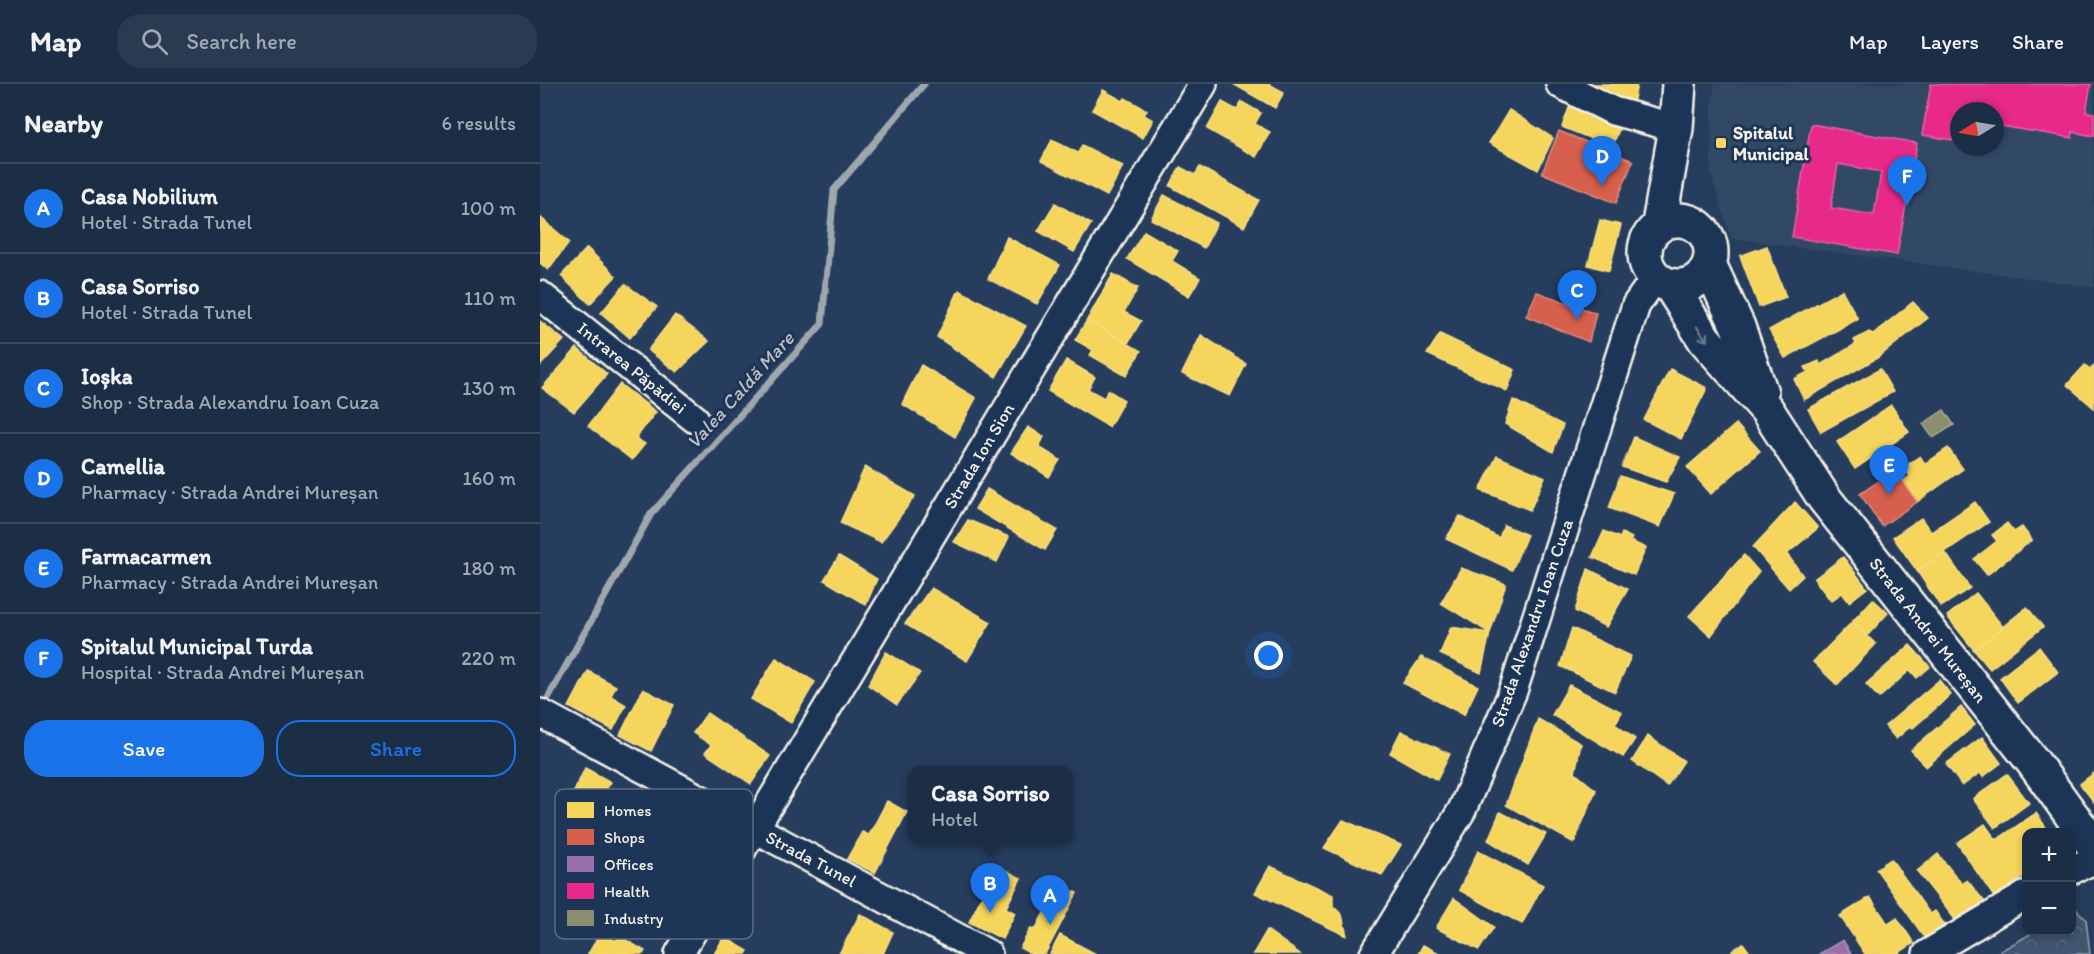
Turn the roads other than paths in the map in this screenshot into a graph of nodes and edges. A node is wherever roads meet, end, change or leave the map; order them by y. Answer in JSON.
{"nodes":[{"id":1,"x":1203,"y":84,"type":"edge"},
{"id":2,"x":1560,"y":84,"type":"edge"},
{"id":3,"x":1678,"y":109,"type":"edge"},
{"id":4,"x":1693,"y":223,"type":"junction"},
{"id":5,"x":1659,"y":224,"type":"junction"},
{"id":6,"x":1709,"y":264,"type":"junction"},
{"id":7,"x":1663,"y":282,"type":"junction"},
{"id":8,"x":540,"y":295,"type":"edge"},
{"id":9,"x":1767,"y":410,"type":"junction"},
{"id":10,"x":695,"y":419,"type":"dead end"},
{"id":11,"x":551,"y":719,"type":"edge"},
{"id":12,"x":681,"y":789,"type":"edge"},
{"id":13,"x":753,"y":828,"type":"joint"},
{"id":14,"x":2094,"y":846,"type":"edge"},
{"id":15,"x":2094,"y":860,"type":"edge"},
{"id":16,"x":2076,"y":868,"type":"edge"},
{"id":17,"x":2022,"y":897,"type":"edge"},
{"id":18,"x":688,"y":939,"type":"edge"},
{"id":19,"x":679,"y":954,"type":"edge"},
{"id":20,"x":988,"y":954,"type":"edge"},
{"id":21,"x":1374,"y":954,"type":"edge"},
{"id":22,"x":1927,"y":954,"type":"edge"}],
"edges":[{"from":1,"to":13,"type":"street","name":"Strada Ion Sion"},
{"from":2,"to":3,"type":"street"},
{"from":3,"to":4,"type":"main road"},
{"from":3,"to":5,"type":"main road"},
{"from":4,"to":5,"type":"main road"},
{"from":4,"to":6,"type":"main road"},
{"from":5,"to":7,"type":"main road"},
{"from":6,"to":7,"type":"main road"},
{"from":6,"to":9,"type":"main road","name":"Strada Andrei Mureșan"},
{"from":7,"to":9,"type":"main road","name":"Strada Andrei Mureșan","one_way":true},
{"from":7,"to":21,"type":"street","name":"Strada Alexandru Ioan Cuza"},
{"from":8,"to":10,"type":"street","name":"Intrarea Păpădiei"},
{"from":9,"to":14,"type":"main road","name":"Strada Andrei Mureșan"},
{"from":11,"to":12,"type":"street","name":"Strada Tunel"},
{"from":13,"to":20,"type":"street","name":"Strada Tunel"},
{"from":15,"to":16,"type":"street"},
{"from":17,"to":22,"type":"street"},
{"from":18,"to":19,"type":"street","name":"Strada Ion Sion"}]}
